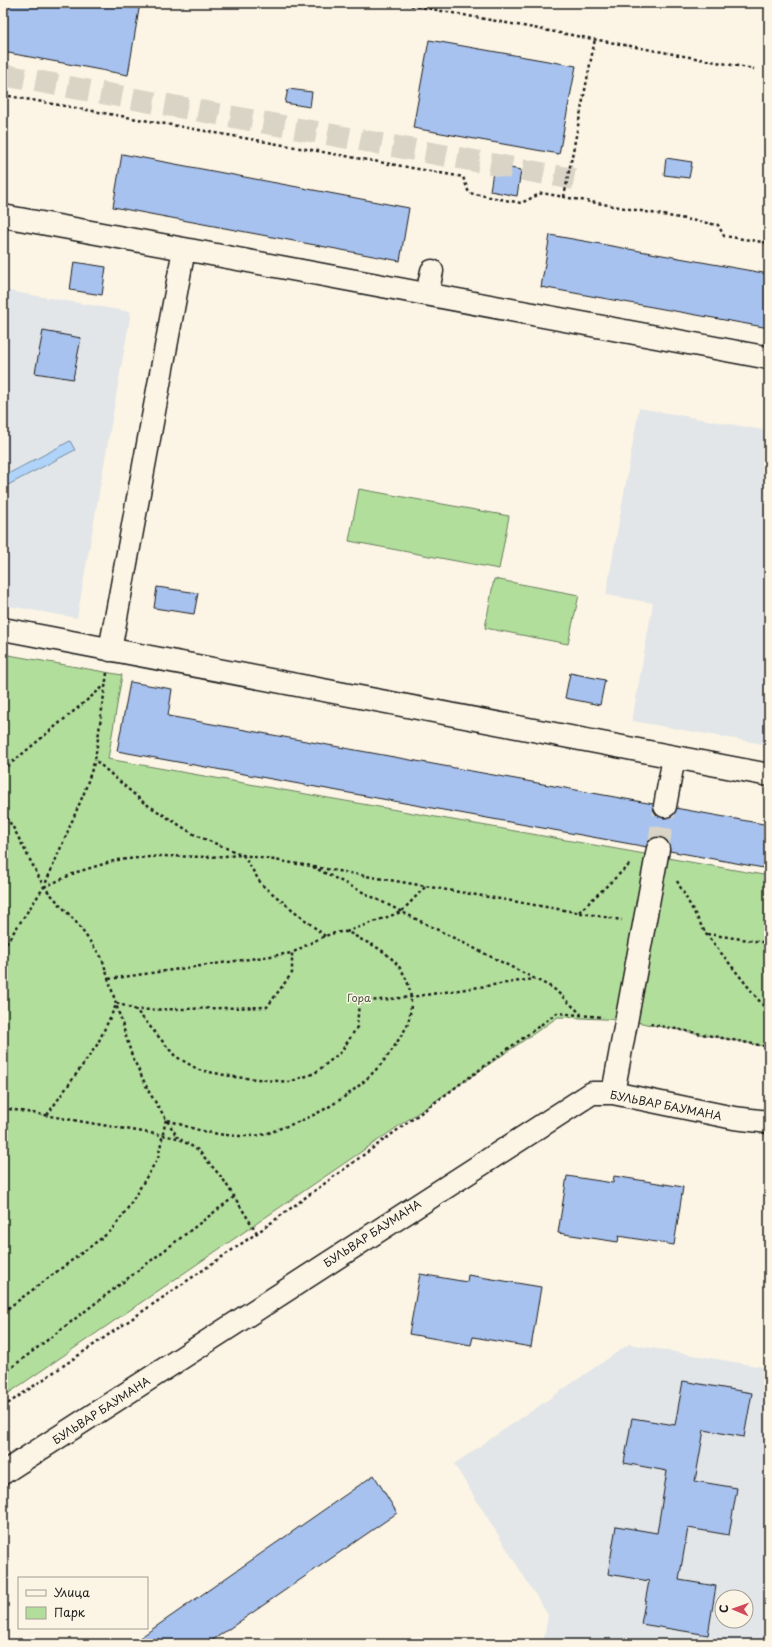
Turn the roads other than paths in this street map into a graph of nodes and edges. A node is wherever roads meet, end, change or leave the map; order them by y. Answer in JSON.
{"nodes":[{"id":1,"x":3,"y":216,"type":"edge"},
{"id":2,"x":184,"y":249,"type":"junction"},
{"id":3,"x":432,"y":271,"type":"dead end"},
{"id":4,"x":427,"y":294,"type":"junction"},
{"id":5,"x":769,"y":358,"type":"edge"},
{"id":6,"x":3,"y":629,"type":"edge"},
{"id":7,"x":110,"y":650,"type":"junction"},
{"id":8,"x":674,"y":757,"type":"junction"},
{"id":9,"x":769,"y":775,"type":"edge"},
{"id":10,"x":665,"y":806,"type":"tunnel mouth"},
{"id":11,"x":658,"y":849,"type":"tunnel mouth"},
{"id":12,"x":613,"y":1093,"type":"junction"},
{"id":13,"x":769,"y":1122,"type":"edge"},
{"id":14,"x":3,"y":1474,"type":"edge"}],
"edges":[{"from":1,"to":2,"type":"street"},
{"from":2,"to":4,"type":"street"},
{"from":2,"to":7,"type":"street"},
{"from":3,"to":4,"type":"street"},
{"from":4,"to":5,"type":"street"},
{"from":6,"to":7,"type":"street"},
{"from":7,"to":8,"type":"street"},
{"from":8,"to":9,"type":"street"},
{"from":8,"to":10,"type":"street"},
{"from":11,"to":12,"type":"street"},
{"from":12,"to":13,"type":"street","name":"БУЛЬВАР БАУМАНА"},
{"from":12,"to":14,"type":"street","name":"БУЛЬВАР БАУМАНА"}]}
